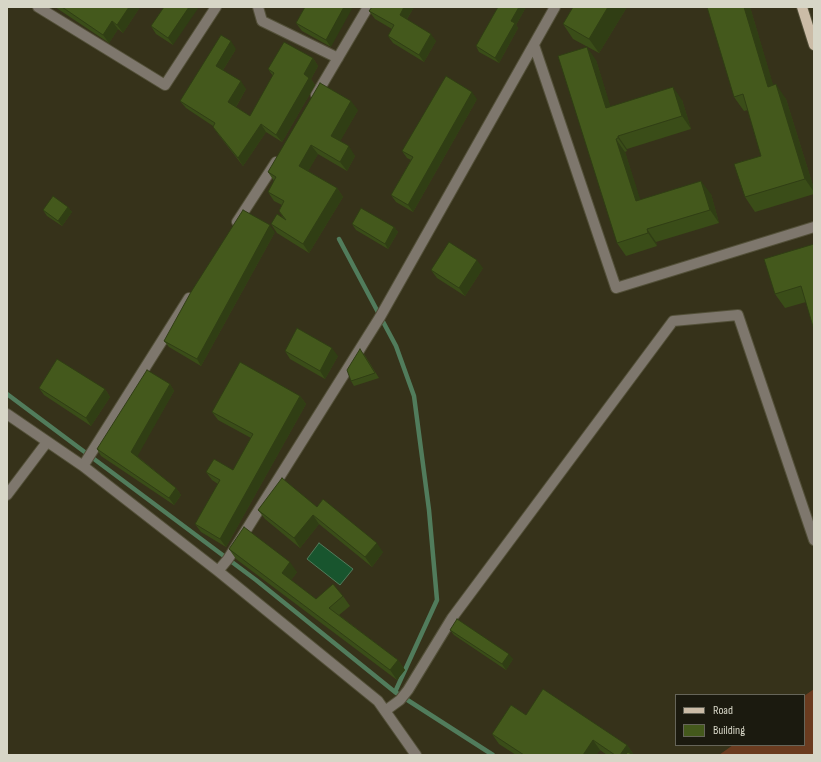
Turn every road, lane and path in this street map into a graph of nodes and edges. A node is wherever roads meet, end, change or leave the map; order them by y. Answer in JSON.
{"nodes":[{"id":1,"x":38,"y":7,"type":"edge"},
{"id":2,"x":216,"y":7,"type":"edge"},
{"id":3,"x":258,"y":7,"type":"edge"},
{"id":4,"x":368,"y":7,"type":"edge"},
{"id":5,"x":555,"y":7,"type":"edge"},
{"id":6,"x":802,"y":7,"type":"edge"},
{"id":7,"x":534,"y":44,"type":"junction"},
{"id":8,"x":814,"y":46,"type":"edge"},
{"id":9,"x":338,"y":58,"type":"junction"},
{"id":10,"x":311,"y":105,"type":"edge"},
{"id":11,"x":284,"y":151,"type":"edge"},
{"id":12,"x":814,"y":227,"type":"edge"},
{"id":13,"x":232,"y":229,"type":"edge"},
{"id":14,"x":194,"y":289,"type":"edge"},
{"id":15,"x":7,"y":414,"type":"edge"},
{"id":16,"x":47,"y":442,"type":"junction"},
{"id":17,"x":85,"y":463,"type":"junction"},
{"id":18,"x":7,"y":495,"type":"edge"},
{"id":19,"x":814,"y":540,"type":"edge"},
{"id":20,"x":218,"y":571,"type":"junction"},
{"id":21,"x":385,"y":711,"type":"junction"},
{"id":22,"x":416,"y":755,"type":"edge"}],
"edges":[{"from":1,"to":2,"type":"street"},
{"from":3,"to":9,"type":"street"},
{"from":4,"to":9,"type":"street"},
{"from":5,"to":7,"type":"street"},
{"from":6,"to":8,"type":"main road"},
{"from":7,"to":12,"type":"street"},
{"from":7,"to":20,"type":"street"},
{"from":9,"to":10,"type":"street"},
{"from":11,"to":13,"type":"street"},
{"from":14,"to":17,"type":"street"},
{"from":15,"to":16,"type":"street"},
{"from":16,"to":17,"type":"street"},
{"from":16,"to":18,"type":"street"},
{"from":17,"to":20,"type":"street"},
{"from":19,"to":21,"type":"street"},
{"from":20,"to":21,"type":"street"},
{"from":21,"to":22,"type":"street"}]}
